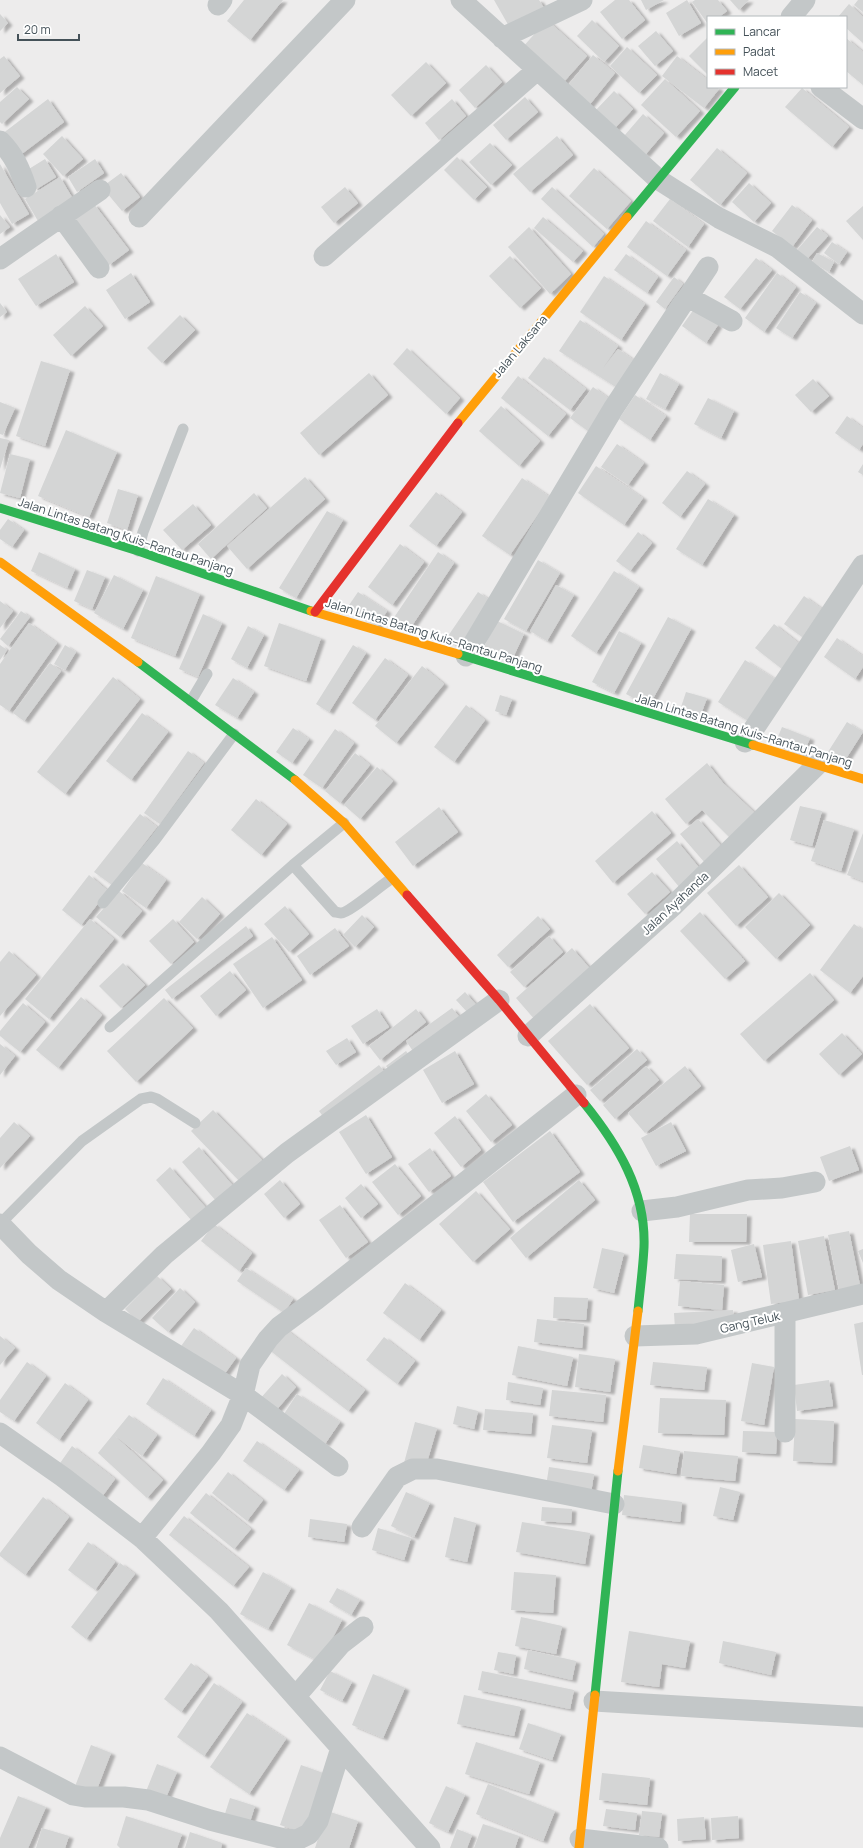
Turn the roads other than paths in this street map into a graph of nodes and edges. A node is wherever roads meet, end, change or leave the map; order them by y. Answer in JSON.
{"nodes":[{"id":1,"x":345,"y":0,"type":"edge"},
{"id":2,"x":461,"y":0,"type":"edge"},
{"id":3,"x":582,"y":0,"type":"edge"},
{"id":4,"x":805,"y":0,"type":"edge"},
{"id":5,"x":793,"y":16,"type":"edge"},
{"id":6,"x":502,"y":38,"type":"junction"},
{"id":7,"x":537,"y":70,"type":"junction"},
{"id":8,"x":734,"y":88,"type":"edge"},
{"id":9,"x":822,"y":88,"type":"edge"},
{"id":10,"x":863,"y":119,"type":"edge"},
{"id":11,"x":0,"y":141,"type":"edge"},
{"id":12,"x":658,"y":180,"type":"junction"},
{"id":13,"x":26,"y":187,"type":"dead end"},
{"id":14,"x":100,"y":190,"type":"dead end"},
{"id":15,"x":61,"y":216,"type":"junction"},
{"id":16,"x":139,"y":217,"type":"dead end"},
{"id":17,"x":324,"y":256,"type":"dead end"},
{"id":18,"x":0,"y":259,"type":"edge"},
{"id":19,"x":708,"y":267,"type":"dead end"},
{"id":20,"x":99,"y":268,"type":"dead end"},
{"id":21,"x":688,"y":297,"type":"junction"},
{"id":22,"x":863,"y":314,"type":"edge"},
{"id":23,"x":732,"y":321,"type":"dead end"},
{"id":24,"x":183,"y":429,"type":"dead end"},
{"id":25,"x":0,"y":508,"type":"edge"},
{"id":26,"x":138,"y":551,"type":"junction"},
{"id":27,"x":0,"y":562,"type":"edge"},
{"id":28,"x":863,"y":565,"type":"edge"},
{"id":29,"x":314,"y":612,"type":"junction"},
{"id":30,"x":466,"y":656,"type":"junction"},
{"id":31,"x":207,"y":674,"type":"dead end"},
{"id":32,"x":191,"y":701,"type":"junction"},
{"id":33,"x":234,"y":734,"type":"junction"},
{"id":34,"x":745,"y":742,"type":"junction"},
{"id":35,"x":817,"y":765,"type":"junction"},
{"id":36,"x":863,"y":779,"type":"edge"},
{"id":37,"x":344,"y":823,"type":"junction"},
{"id":38,"x":293,"y":865,"type":"junction"},
{"id":39,"x":391,"y":879,"type":"junction"},
{"id":40,"x":103,"y":902,"type":"dead end"},
{"id":41,"x":499,"y":1000,"type":"junction"},
{"id":42,"x":110,"y":1027,"type":"dead end"},
{"id":43,"x":528,"y":1036,"type":"junction"},
{"id":44,"x":576,"y":1095,"type":"junction"},
{"id":45,"x":195,"y":1122,"type":"dead end"},
{"id":46,"x":816,"y":1182,"type":"dead end"},
{"id":47,"x":642,"y":1211,"type":"junction"},
{"id":48,"x":0,"y":1224,"type":"edge"},
{"id":49,"x":863,"y":1294,"type":"edge"},
{"id":50,"x":106,"y":1312,"type":"junction"},
{"id":51,"x":785,"y":1314,"type":"junction"},
{"id":52,"x":635,"y":1336,"type":"junction"},
{"id":53,"x":243,"y":1395,"type":"junction"},
{"id":54,"x":785,"y":1432,"type":"dead end"},
{"id":55,"x":0,"y":1433,"type":"edge"},
{"id":56,"x":338,"y":1466,"type":"dead end"},
{"id":57,"x":614,"y":1504,"type":"junction"},
{"id":58,"x":362,"y":1527,"type":"dead end"},
{"id":59,"x":142,"y":1538,"type":"junction"},
{"id":60,"x":363,"y":1627,"type":"dead end"},
{"id":61,"x":296,"y":1696,"type":"junction"},
{"id":62,"x":594,"y":1701,"type":"junction"},
{"id":63,"x":863,"y":1717,"type":"edge"},
{"id":64,"x":341,"y":1748,"type":"junction"},
{"id":65,"x":0,"y":1757,"type":"edge"},
{"id":66,"x":579,"y":1844,"type":"edge"},
{"id":67,"x":430,"y":1848,"type":"edge"},
{"id":68,"x":658,"y":1848,"type":"edge"}],
"edges":[{"from":1,"to":16,"type":"street"},
{"from":2,"to":6,"type":"street"},
{"from":3,"to":6,"type":"street"},
{"from":4,"to":5,"type":"street"},
{"from":6,"to":7,"type":"street"},
{"from":7,"to":12,"type":"street"},
{"from":7,"to":17,"type":"street"},
{"from":8,"to":12,"type":"street","name":"Jalan Laksana"},
{"from":9,"to":10,"type":"street"},
{"from":11,"to":13,"type":"street"},
{"from":12,"to":22,"type":"street"},
{"from":12,"to":29,"type":"street","name":"Jalan Laksana"},
{"from":14,"to":15,"type":"street"},
{"from":15,"to":18,"type":"street"},
{"from":15,"to":20,"type":"street"},
{"from":19,"to":21,"type":"street"},
{"from":21,"to":23,"type":"street"},
{"from":21,"to":30,"type":"street"},
{"from":24,"to":26,"type":"lane"},
{"from":25,"to":26,"type":"street","name":"Jalan Lintas Batang Kuis–Rantau Panjang"},
{"from":26,"to":29,"type":"street","name":"Jalan Lintas Batang Kuis–Rantau Panjang"},
{"from":27,"to":32,"type":"street"},
{"from":28,"to":34,"type":"street"},
{"from":29,"to":30,"type":"street","name":"Jalan Lintas Batang Kuis–Rantau Panjang"},
{"from":30,"to":34,"type":"street","name":"Jalan Lintas Batang Kuis–Rantau Panjang"},
{"from":31,"to":32,"type":"lane"},
{"from":32,"to":33,"type":"street"},
{"from":33,"to":37,"type":"street"},
{"from":33,"to":40,"type":"lane"},
{"from":34,"to":35,"type":"street","name":"Jalan Lintas Batang Kuis–Rantau Panjang"},
{"from":35,"to":36,"type":"street","name":"Jalan Lintas Batang Kuis–Rantau Panjang"},
{"from":35,"to":43,"type":"street","name":"Jalan Ayahanda"},
{"from":37,"to":38,"type":"lane"},
{"from":37,"to":39,"type":"street"},
{"from":38,"to":39,"type":"lane"},
{"from":38,"to":42,"type":"lane"},
{"from":39,"to":41,"type":"street"},
{"from":41,"to":43,"type":"street"},
{"from":41,"to":50,"type":"street"},
{"from":43,"to":44,"type":"street"},
{"from":44,"to":47,"type":"street"},
{"from":44,"to":53,"type":"street"},
{"from":45,"to":48,"type":"lane"},
{"from":46,"to":47,"type":"street"},
{"from":47,"to":52,"type":"street"},
{"from":48,"to":50,"type":"street"},
{"from":49,"to":51,"type":"street","name":"Gang Teluk"},
{"from":50,"to":53,"type":"street"},
{"from":51,"to":52,"type":"street","name":"Gang Teluk"},
{"from":51,"to":54,"type":"street"},
{"from":52,"to":57,"type":"street"},
{"from":53,"to":56,"type":"street"},
{"from":53,"to":59,"type":"street"},
{"from":55,"to":59,"type":"street"},
{"from":57,"to":58,"type":"street"},
{"from":57,"to":62,"type":"street"},
{"from":59,"to":61,"type":"street"},
{"from":60,"to":61,"type":"street"},
{"from":61,"to":64,"type":"street"},
{"from":62,"to":63,"type":"street"},
{"from":62,"to":66,"type":"street"},
{"from":64,"to":65,"type":"street"},
{"from":64,"to":67,"type":"street"},
{"from":66,"to":68,"type":"street"}]}
